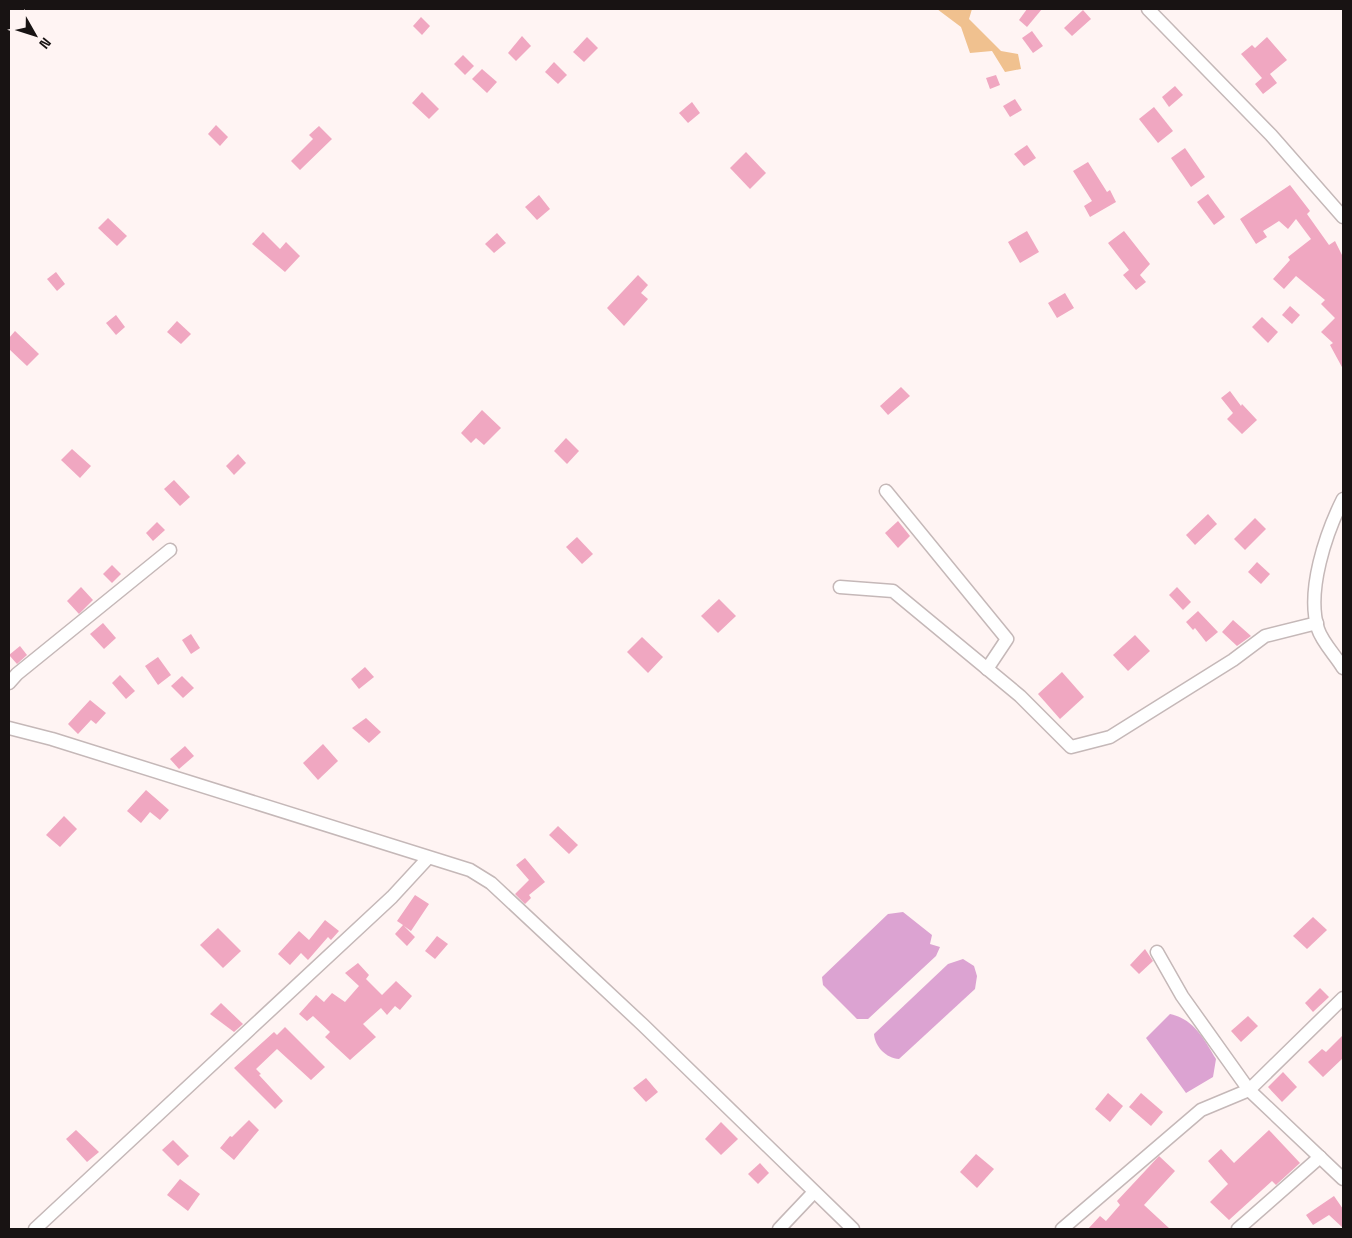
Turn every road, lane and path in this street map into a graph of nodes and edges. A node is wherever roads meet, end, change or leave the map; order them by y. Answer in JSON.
{"nodes":[{"id":1,"x":1148,"y":9,"type":"edge"},
{"id":2,"x":1343,"y":217,"type":"edge"},
{"id":3,"x":886,"y":491,"type":"dead end"},
{"id":4,"x":1343,"y":499,"type":"edge"},
{"id":5,"x":170,"y":550,"type":"dead end"},
{"id":6,"x":840,"y":587,"type":"dead end"},
{"id":7,"x":1317,"y":623,"type":"junction"},
{"id":8,"x":1343,"y":668,"type":"edge"},
{"id":9,"x":987,"y":669,"type":"junction"},
{"id":10,"x":9,"y":683,"type":"edge"},
{"id":11,"x":9,"y":728,"type":"edge"},
{"id":12,"x":428,"y":858,"type":"junction"},
{"id":13,"x":1157,"y":952,"type":"dead end"},
{"id":14,"x":1343,"y":998,"type":"edge"},
{"id":15,"x":1249,"y":1090,"type":"junction"},
{"id":16,"x":1320,"y":1157,"type":"junction"},
{"id":17,"x":1343,"y":1179,"type":"edge"},
{"id":18,"x":814,"y":1192,"type":"junction"},
{"id":19,"x":35,"y":1229,"type":"edge"},
{"id":20,"x":779,"y":1229,"type":"edge"},
{"id":21,"x":853,"y":1229,"type":"edge"},
{"id":22,"x":1062,"y":1229,"type":"edge"},
{"id":23,"x":1238,"y":1229,"type":"edge"}],
"edges":[{"from":1,"to":2,"type":"street"},
{"from":3,"to":9,"type":"street"},
{"from":4,"to":7,"type":"street"},
{"from":5,"to":10,"type":"street"},
{"from":6,"to":9,"type":"street"},
{"from":7,"to":8,"type":"street"},
{"from":7,"to":9,"type":"street"},
{"from":11,"to":12,"type":"street"},
{"from":12,"to":18,"type":"street"},
{"from":12,"to":19,"type":"street"},
{"from":13,"to":15,"type":"street"},
{"from":14,"to":15,"type":"street"},
{"from":15,"to":16,"type":"street"},
{"from":15,"to":22,"type":"street"},
{"from":16,"to":17,"type":"street"},
{"from":16,"to":23,"type":"street"},
{"from":18,"to":20,"type":"street"},
{"from":18,"to":21,"type":"street"}]}
